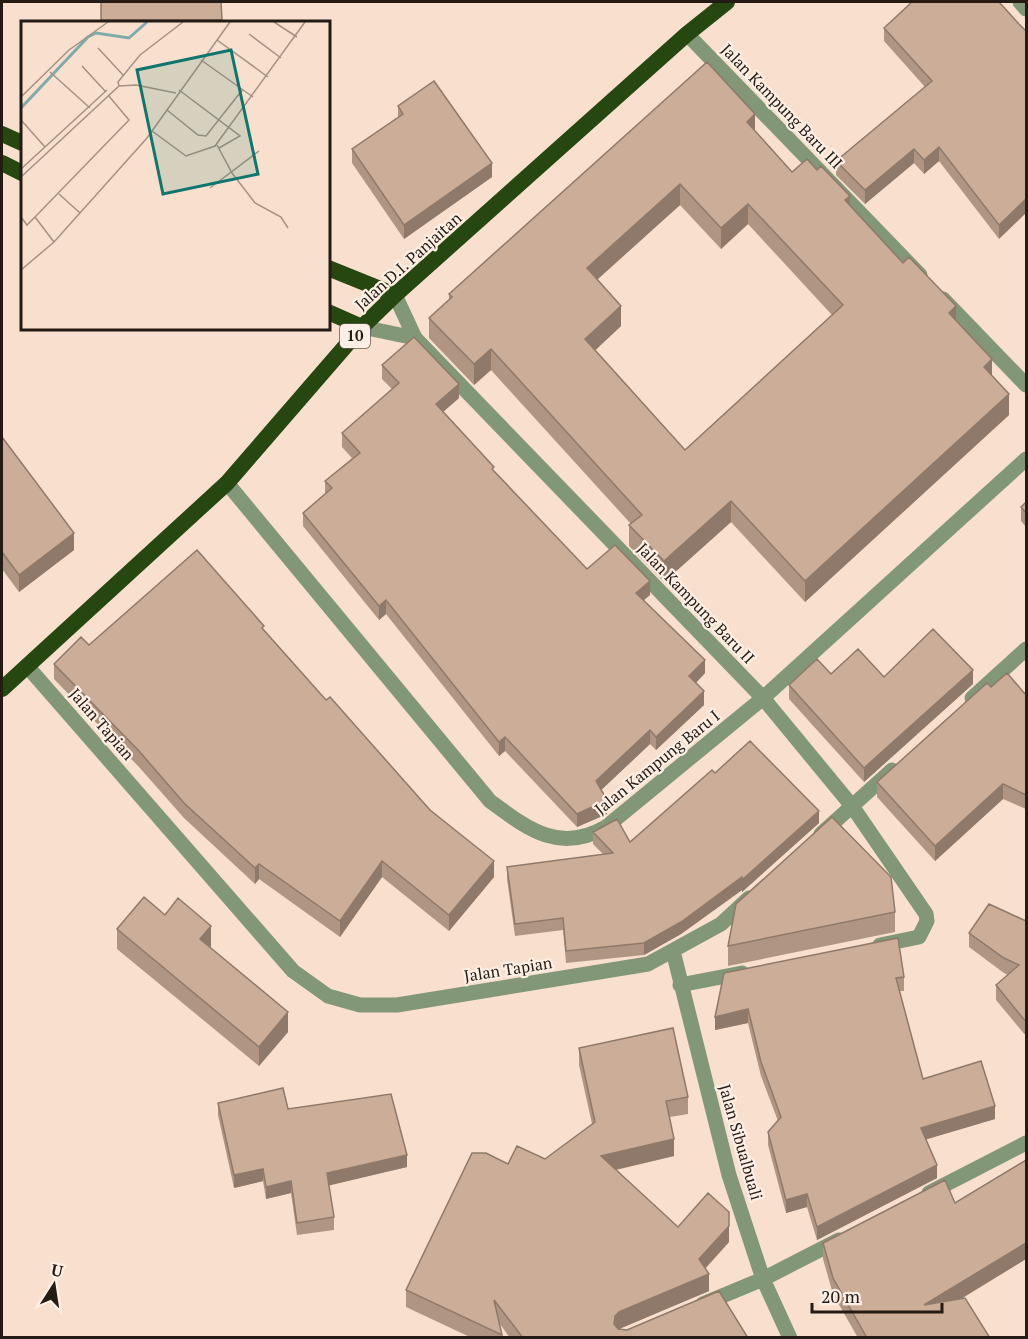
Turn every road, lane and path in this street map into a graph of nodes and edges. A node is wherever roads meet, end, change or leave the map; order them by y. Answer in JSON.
{"nodes":[{"id":1,"x":727,"y":2,"type":"edge"},
{"id":2,"x":1020,"y":2,"type":"edge"},
{"id":3,"x":1026,"y":9,"type":"edge"},
{"id":4,"x":687,"y":34,"type":"junction"},
{"id":5,"x":2,"y":134,"type":"edge"},
{"id":6,"x":21,"y":143,"type":"edge"},
{"id":7,"x":2,"y":163,"type":"edge"},
{"id":8,"x":21,"y":172,"type":"edge"},
{"id":9,"x":330,"y":269,"type":"edge"},
{"id":10,"x":395,"y":296,"type":"junction"},
{"id":11,"x":330,"y":313,"type":"edge"},
{"id":12,"x":362,"y":327,"type":"junction"},
{"id":13,"x":415,"y":338,"type":"junction"},
{"id":14,"x":1026,"y":385,"type":"edge"},
{"id":15,"x":1026,"y":459,"type":"edge"},
{"id":16,"x":227,"y":483,"type":"junction"},
{"id":17,"x":1026,"y":649,"type":"edge"},
{"id":18,"x":27,"y":666,"type":"junction"},
{"id":19,"x":2,"y":689,"type":"edge"},
{"id":20,"x":764,"y":698,"type":"junction"},
{"id":21,"x":956,"y":712,"type":"edge"},
{"id":22,"x":904,"y":759,"type":"edge"},
{"id":23,"x":852,"y":806,"type":"junction"},
{"id":24,"x":808,"y":846,"type":"edge"},
{"id":25,"x":764,"y":885,"type":"edge"},
{"id":26,"x":862,"y":948,"type":"edge"},
{"id":27,"x":673,"y":951,"type":"junction"},
{"id":28,"x":760,"y":969,"type":"edge"},
{"id":29,"x":680,"y":985,"type":"junction"},
{"id":30,"x":1026,"y":1143,"type":"edge"},
{"id":31,"x":911,"y":1203,"type":"edge"},
{"id":32,"x":858,"y":1230,"type":"edge"},
{"id":33,"x":763,"y":1279,"type":"junction"},
{"id":34,"x":688,"y":1311,"type":"edge"},
{"id":35,"x":790,"y":1338,"type":"edge"}],
"edges":[{"from":1,"to":4,"type":"highway","name":"Jalan D.I. Panjaitan","number":"10"},
{"from":2,"to":3,"type":"street"},
{"from":4,"to":10,"type":"highway","name":"Jalan D.I. Panjaitan","number":"10"},
{"from":4,"to":14,"type":"street","name":"Jalan Kampung Baru III"},
{"from":5,"to":6,"type":"highway"},
{"from":7,"to":8,"type":"highway"},
{"from":9,"to":10,"type":"highway"},
{"from":10,"to":12,"type":"highway","name":"Jalan D.I. Panjaitan","number":"10"},
{"from":10,"to":13,"type":"street","name":"Jalan Kampung Baru II"},
{"from":11,"to":12,"type":"highway"},
{"from":12,"to":13,"type":"street"},
{"from":12,"to":16,"type":"highway","name":"Jalan D.I. Panjaitan","number":"10"},
{"from":13,"to":20,"type":"street","name":"Jalan Kampung Baru II"},
{"from":15,"to":20,"type":"street","name":"Jalan Kampung Baru I"},
{"from":16,"to":18,"type":"highway","name":"Jalan D.I. Panjaitan","number":"10"},
{"from":16,"to":20,"type":"street","name":"Jalan Kampung Baru I"},
{"from":17,"to":21,"type":"street"},
{"from":18,"to":19,"type":"highway","name":"Jalan D.I. Panjaitan","number":"10"},
{"from":18,"to":27,"type":"street","name":"Jalan Tapian"},
{"from":20,"to":23,"type":"street","name":"Jalan Kampung Baru II"},
{"from":22,"to":23,"type":"street"},
{"from":23,"to":24,"type":"street"},
{"from":23,"to":26,"type":"street","name":"Jalan Kampung Baru II"},
{"from":25,"to":27,"type":"street","name":"Jalan Tapian"},
{"from":27,"to":29,"type":"street","name":"Jalan Sibualbuali"},
{"from":28,"to":29,"type":"street"},
{"from":29,"to":33,"type":"street","name":"Jalan Sibualbuali"},
{"from":30,"to":31,"type":"street"},
{"from":32,"to":33,"type":"street"},
{"from":33,"to":34,"type":"street"},
{"from":33,"to":35,"type":"street","name":"Jalan Sibualbuali"}]}
